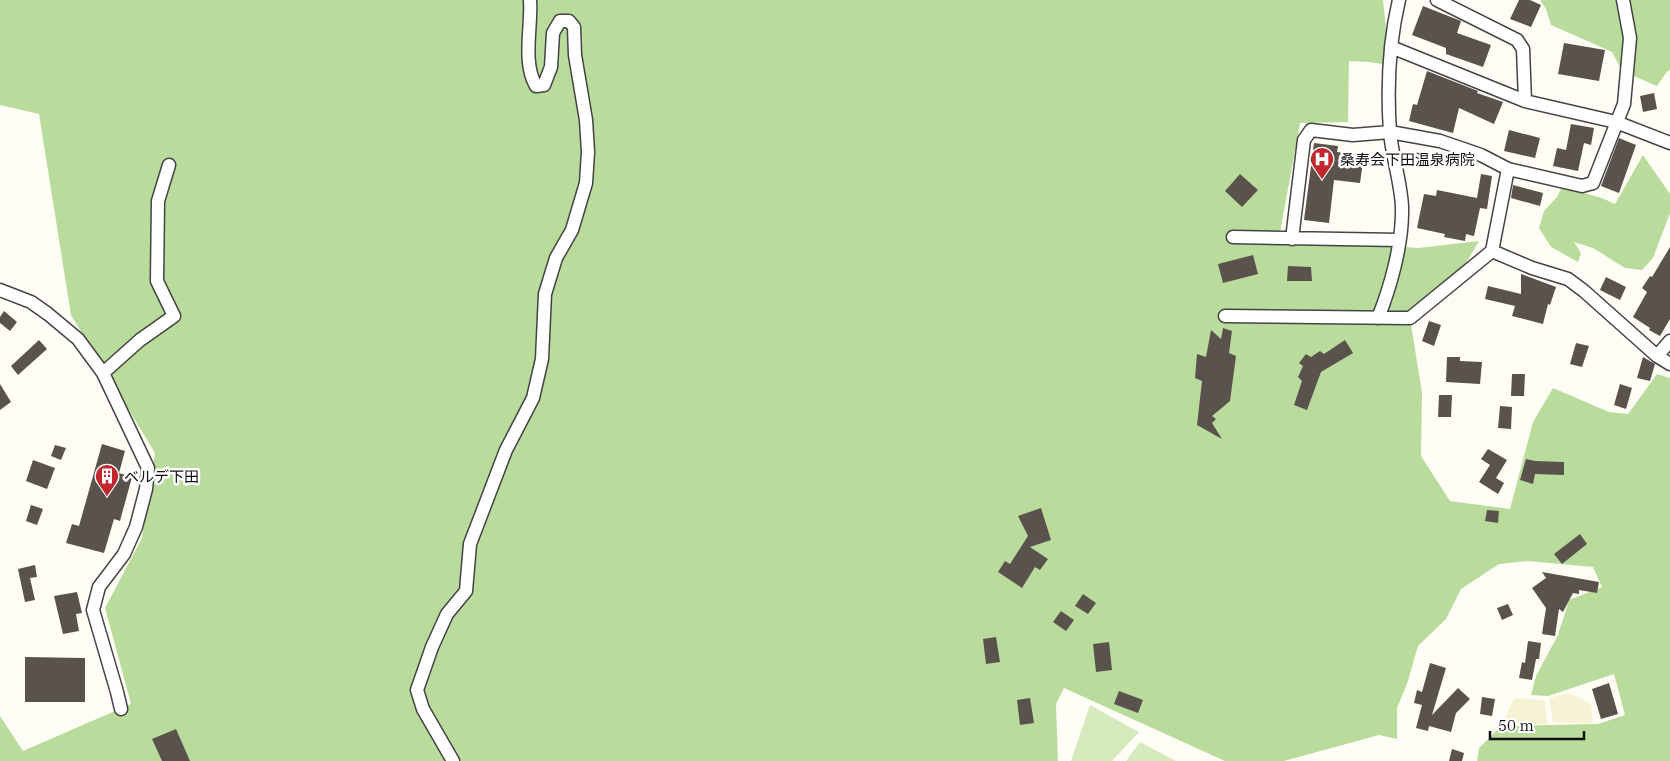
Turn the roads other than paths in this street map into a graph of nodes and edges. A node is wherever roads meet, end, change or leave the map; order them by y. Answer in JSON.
{"nodes":[{"id":1,"x":530,"y":0,"type":"edge"},
{"id":2,"x":1399,"y":0,"type":"edge"},
{"id":3,"x":1437,"y":0,"type":"edge"},
{"id":4,"x":1623,"y":0,"type":"edge"},
{"id":5,"x":1391,"y":47,"type":"junction"},
{"id":6,"x":1525,"y":101,"type":"junction"},
{"id":7,"x":1616,"y":122,"type":"junction"},
{"id":8,"x":1390,"y":132,"type":"junction"},
{"id":9,"x":1670,"y":143,"type":"edge"},
{"id":10,"x":169,"y":165,"type":"dead end"},
{"id":11,"x":1508,"y":169,"type":"junction"},
{"id":12,"x":1233,"y":237,"type":"dead end"},
{"id":13,"x":1292,"y":239,"type":"junction"},
{"id":14,"x":1399,"y":240,"type":"junction"},
{"id":15,"x":1492,"y":251,"type":"junction"},
{"id":16,"x":0,"y":290,"type":"edge"},
{"id":17,"x":1224,"y":316,"type":"dead end"},
{"id":18,"x":1378,"y":318,"type":"junction"},
{"id":19,"x":1670,"y":341,"type":"edge"},
{"id":20,"x":1656,"y":356,"type":"junction"},
{"id":21,"x":1670,"y":364,"type":"edge"},
{"id":22,"x":103,"y":373,"type":"junction"},
{"id":23,"x":121,"y":709,"type":"dead end"},
{"id":24,"x":453,"y":761,"type":"edge"}],
"edges":[{"from":1,"to":24,"type":"street"},
{"from":2,"to":5,"type":"street"},
{"from":3,"to":6,"type":"street"},
{"from":4,"to":7,"type":"street"},
{"from":5,"to":6,"type":"street"},
{"from":5,"to":8,"type":"street"},
{"from":6,"to":7,"type":"street"},
{"from":7,"to":9,"type":"street"},
{"from":7,"to":11,"type":"street"},
{"from":8,"to":11,"type":"street"},
{"from":8,"to":13,"type":"street"},
{"from":8,"to":14,"type":"street"},
{"from":10,"to":22,"type":"street"},
{"from":11,"to":15,"type":"street"},
{"from":12,"to":13,"type":"street"},
{"from":13,"to":14,"type":"street"},
{"from":14,"to":18,"type":"street"},
{"from":15,"to":18,"type":"street"},
{"from":15,"to":20,"type":"street"},
{"from":16,"to":22,"type":"street"},
{"from":17,"to":18,"type":"street"},
{"from":19,"to":20,"type":"street"},
{"from":20,"to":21,"type":"street"},
{"from":22,"to":23,"type":"street"}]}
